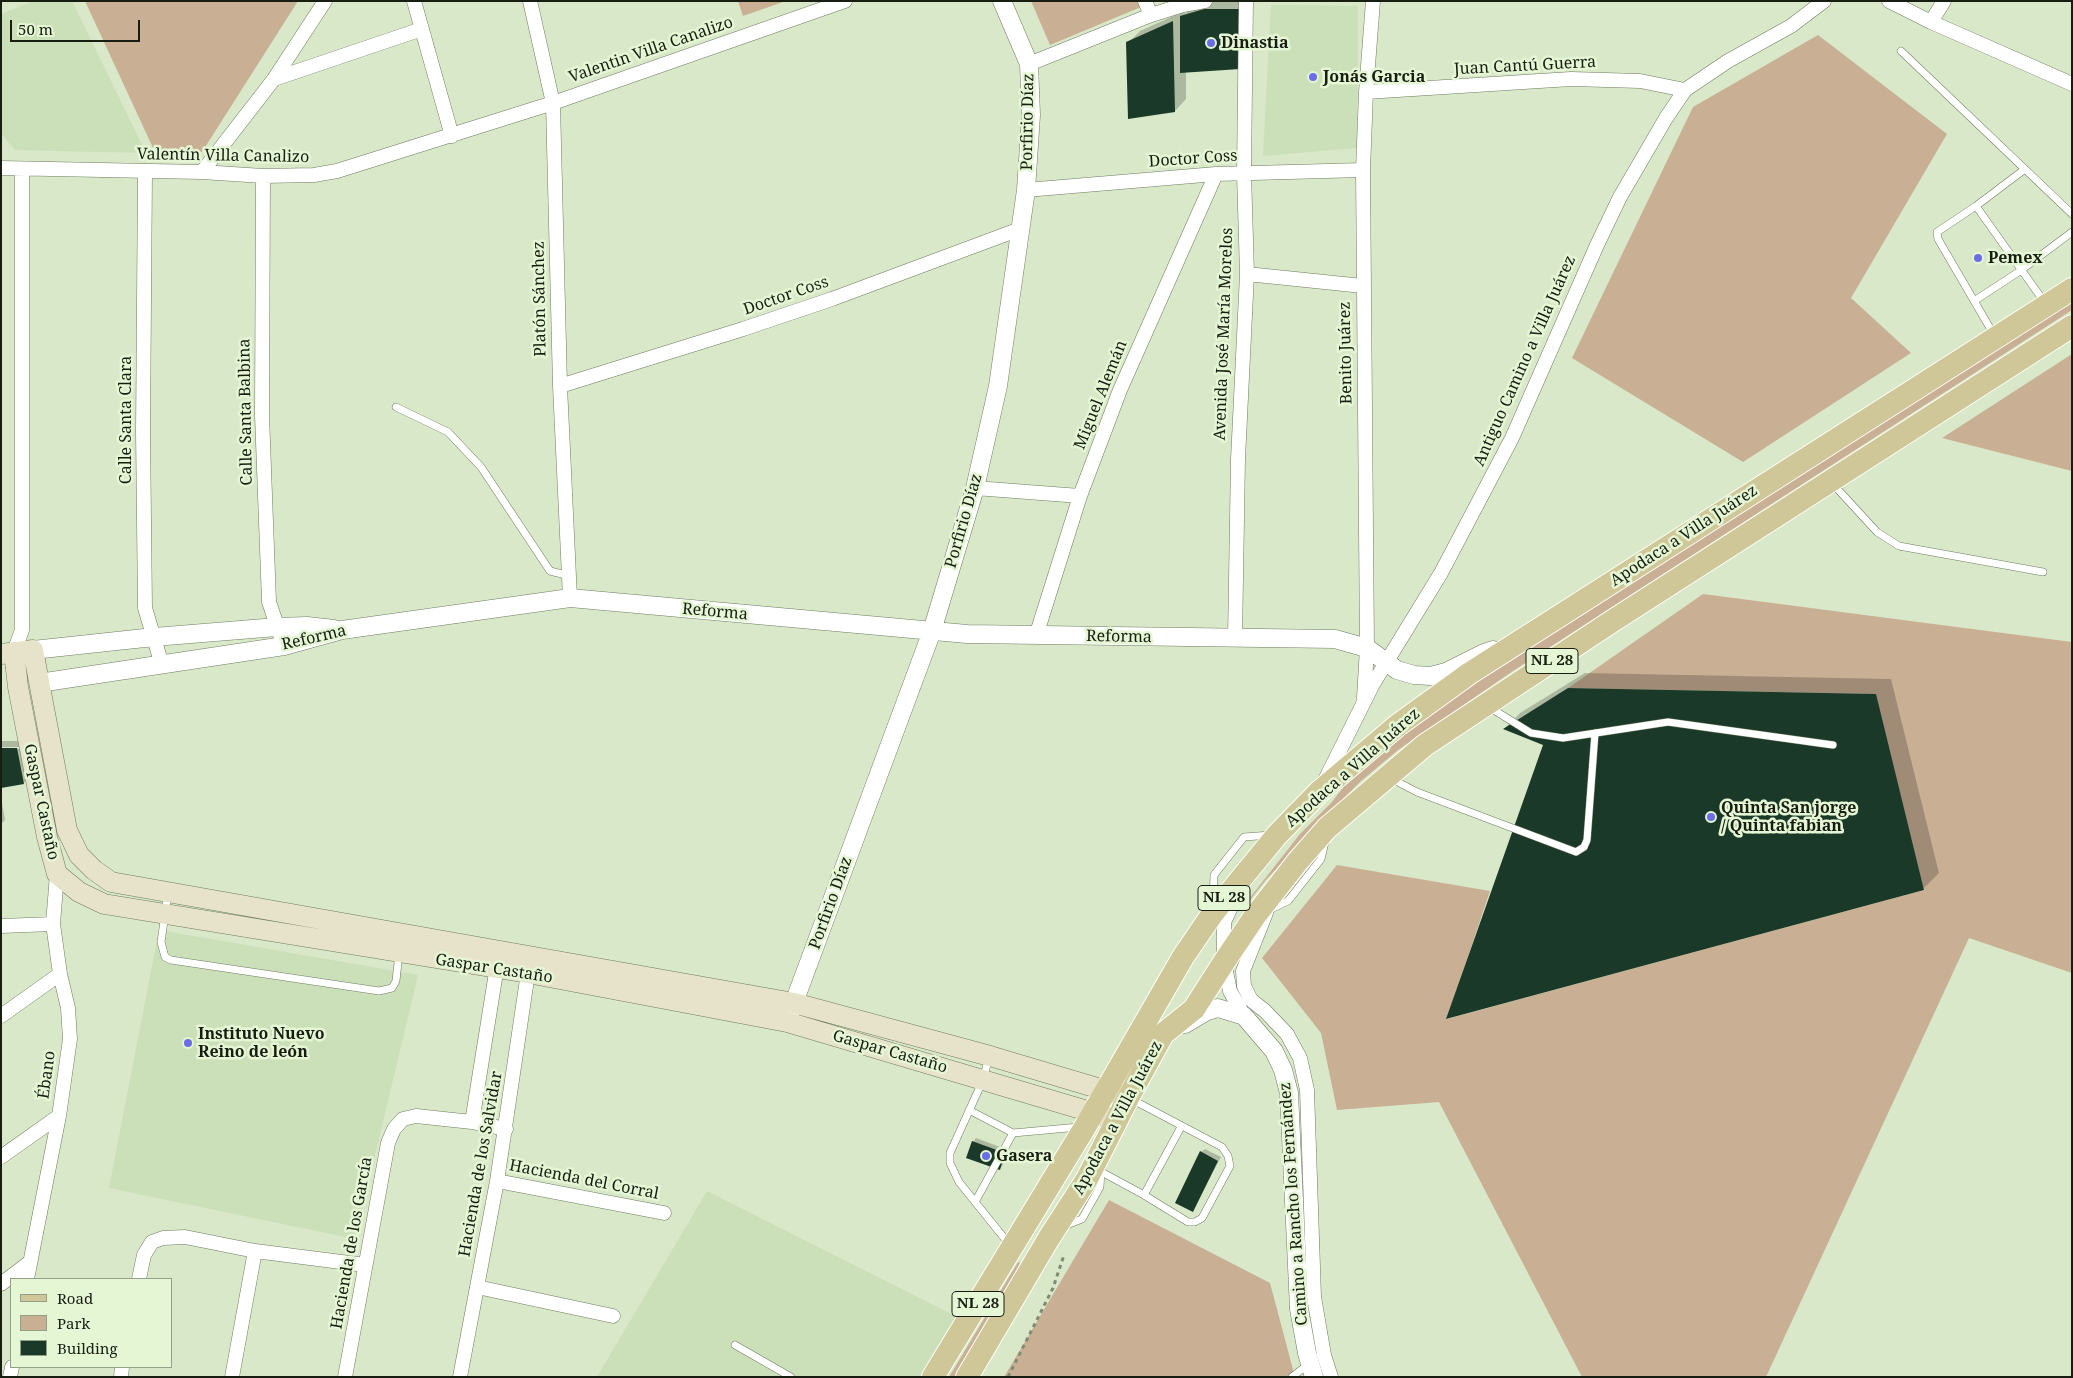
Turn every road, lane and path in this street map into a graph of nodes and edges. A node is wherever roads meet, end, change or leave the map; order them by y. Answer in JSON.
{"nodes":[{"id":1,"x":324,"y":1,"type":"edge"},
{"id":2,"x":414,"y":1,"type":"edge"},
{"id":3,"x":530,"y":1,"type":"edge"},
{"id":4,"x":845,"y":1,"type":"edge"},
{"id":5,"x":1002,"y":1,"type":"edge"},
{"id":6,"x":1146,"y":1,"type":"edge"},
{"id":7,"x":1205,"y":1,"type":"edge"},
{"id":8,"x":1246,"y":1,"type":"edge"},
{"id":9,"x":1373,"y":1,"type":"edge"},
{"id":10,"x":1824,"y":1,"type":"edge"},
{"id":11,"x":1889,"y":1,"type":"edge"},
{"id":12,"x":1944,"y":1,"type":"edge"},
{"id":13,"x":1151,"y":15,"type":"junction"},
{"id":14,"x":1931,"y":22,"type":"junction"},
{"id":15,"x":422,"y":29,"type":"junction"},
{"id":16,"x":1901,"y":51,"type":"dead end"},
{"id":17,"x":1029,"y":64,"type":"junction"},
{"id":18,"x":274,"y":79,"type":"junction"},
{"id":19,"x":2072,"y":84,"type":"edge"},
{"id":20,"x":1685,"y":90,"type":"junction"},
{"id":21,"x":1366,"y":92,"type":"junction"},
{"id":22,"x":553,"y":103,"type":"junction"},
{"id":23,"x":452,"y":136,"type":"junction"},
{"id":24,"x":1,"y":168,"type":"edge"},
{"id":25,"x":22,"y":169,"type":"junction"},
{"id":26,"x":2025,"y":169,"type":"junction"},
{"id":27,"x":1362,"y":170,"type":"junction"},
{"id":28,"x":144,"y":172,"type":"junction"},
{"id":29,"x":202,"y":172,"type":"junction"},
{"id":30,"x":1244,"y":173,"type":"junction"},
{"id":31,"x":1216,"y":174,"type":"junction"},
{"id":32,"x":262,"y":176,"type":"junction"},
{"id":33,"x":1026,"y":190,"type":"junction"},
{"id":34,"x":1976,"y":206,"type":"junction"},
{"id":35,"x":2072,"y":214,"type":"edge"},
{"id":36,"x":1020,"y":229,"type":"junction"},
{"id":37,"x":2072,"y":232,"type":"edge"},
{"id":38,"x":2020,"y":271,"type":"junction"},
{"id":39,"x":1247,"y":274,"type":"junction"},
{"id":40,"x":1363,"y":286,"type":"junction"},
{"id":41,"x":2072,"y":289,"type":"edge"},
{"id":42,"x":1974,"y":301,"type":"junction"},
{"id":43,"x":2046,"y":305,"type":"junction"},
{"id":44,"x":2072,"y":326,"type":"edge"},
{"id":45,"x":1996,"y":338,"type":"junction"},
{"id":46,"x":560,"y":386,"type":"junction"},
{"id":47,"x":396,"y":407,"type":"dead end"},
{"id":48,"x":1830,"y":481,"type":"junction"},
{"id":49,"x":975,"y":488,"type":"junction"},
{"id":50,"x":1080,"y":496,"type":"junction"},
{"id":51,"x":2043,"y":572,"type":"dead end"},
{"id":52,"x":570,"y":576,"type":"junction"},
{"id":53,"x":570,"y":598,"type":"junction"},
{"id":54,"x":277,"y":626,"type":"junction"},
{"id":55,"x":342,"y":630,"type":"junction"},
{"id":56,"x":932,"y":630,"type":"junction"},
{"id":57,"x":1036,"y":636,"type":"junction"},
{"id":58,"x":154,"y":637,"type":"junction"},
{"id":59,"x":1235,"y":638,"type":"junction"},
{"id":60,"x":1515,"y":645,"type":"junction"},
{"id":61,"x":284,"y":646,"type":"junction"},
{"id":62,"x":1367,"y":650,"type":"junction"},
{"id":63,"x":16,"y":652,"type":"edge"},
{"id":64,"x":1386,"y":662,"type":"junction"},
{"id":65,"x":162,"y":665,"type":"junction"},
{"id":66,"x":38,"y":683,"type":"junction"},
{"id":67,"x":10,"y":688,"type":"edge"},
{"id":68,"x":1363,"y":704,"type":"junction"},
{"id":69,"x":1485,"y":705,"type":"junction"},
{"id":70,"x":1595,"y":733,"type":"junction"},
{"id":71,"x":1833,"y":745,"type":"dead end"},
{"id":72,"x":1386,"y":777,"type":"junction"},
{"id":73,"x":1320,"y":792,"type":"junction"},
{"id":74,"x":1279,"y":832,"type":"junction"},
{"id":75,"x":56,"y":874,"type":"junction"},
{"id":76,"x":168,"y":893,"type":"junction"},
{"id":77,"x":1264,"y":907,"type":"junction"},
{"id":78,"x":165,"y":915,"type":"junction"},
{"id":79,"x":53,"y":924,"type":"junction"},
{"id":80,"x":1,"y":926,"type":"edge"},
{"id":81,"x":400,"y":944,"type":"junction"},
{"id":82,"x":498,"y":961,"type":"junction"},
{"id":83,"x":1224,"y":962,"type":"junction"},
{"id":84,"x":529,"y":965,"type":"junction"},
{"id":85,"x":60,"y":974,"type":"junction"},
{"id":86,"x":790,"y":1013,"type":"junction"},
{"id":87,"x":1,"y":1016,"type":"edge"},
{"id":88,"x":1244,"y":1016,"type":"junction"},
{"id":89,"x":1161,"y":1038,"type":"junction"},
{"id":90,"x":990,"y":1056,"type":"junction"},
{"id":91,"x":983,"y":1080,"type":"junction"},
{"id":92,"x":1107,"y":1090,"type":"junction"},
{"id":93,"x":1128,"y":1098,"type":"junction"},
{"id":94,"x":968,"y":1110,"type":"junction"},
{"id":95,"x":59,"y":1116,"type":"junction"},
{"id":96,"x":1090,"y":1120,"type":"junction"},
{"id":97,"x":1118,"y":1120,"type":"junction"},
{"id":98,"x":472,"y":1122,"type":"junction"},
{"id":99,"x":1181,"y":1127,"type":"junction"},
{"id":100,"x":506,"y":1129,"type":"junction"},
{"id":101,"x":1013,"y":1133,"type":"junction"},
{"id":102,"x":1,"y":1157,"type":"edge"},
{"id":103,"x":1098,"y":1165,"type":"junction"},
{"id":104,"x":497,"y":1181,"type":"junction"},
{"id":105,"x":1144,"y":1195,"type":"junction"},
{"id":106,"x":975,"y":1202,"type":"junction"},
{"id":107,"x":664,"y":1212,"type":"dead end"},
{"id":108,"x":1012,"y":1248,"type":"junction"},
{"id":109,"x":1065,"y":1250,"type":"dead end"},
{"id":110,"x":255,"y":1251,"type":"junction"},
{"id":111,"x":30,"y":1262,"type":"junction"},
{"id":112,"x":365,"y":1265,"type":"junction"},
{"id":113,"x":27,"y":1278,"type":"edge"},
{"id":114,"x":139,"y":1278,"type":"edge"},
{"id":115,"x":1,"y":1284,"type":"edge"},
{"id":116,"x":477,"y":1287,"type":"junction"},
{"id":117,"x":613,"y":1316,"type":"dead end"},
{"id":118,"x":735,"y":1345,"type":"dead end"},
{"id":119,"x":1312,"y":1370,"type":"edge"},
{"id":120,"x":232,"y":1377,"type":"edge"},
{"id":121,"x":345,"y":1377,"type":"edge"},
{"id":122,"x":460,"y":1377,"type":"edge"},
{"id":123,"x":791,"y":1377,"type":"edge"},
{"id":124,"x":933,"y":1377,"type":"edge"},
{"id":125,"x":967,"y":1377,"type":"edge"},
{"id":126,"x":1008,"y":1377,"type":"edge"},
{"id":127,"x":1292,"y":1377,"type":"edge"},
{"id":128,"x":1331,"y":1377,"type":"edge"}],
"edges":[{"from":1,"to":18,"type":"street"},
{"from":2,"to":15,"type":"street"},
{"from":3,"to":22,"type":"street","name":"Platón Sánchez"},
{"from":4,"to":22,"type":"street","name":"Valentin Villa Canalizo"},
{"from":5,"to":17,"type":"street","name":"Porfirio Díaz"},
{"from":6,"to":13,"type":"street"},
{"from":7,"to":13,"type":"street"},
{"from":8,"to":30,"type":"street","name":"Avenida José María Morelos"},
{"from":9,"to":21,"type":"street","name":"Benito Juárez"},
{"from":10,"to":20,"type":"street","name":"Antiguo Camino a Villa Juárez"},
{"from":11,"to":14,"type":"street"},
{"from":12,"to":14,"type":"street"},
{"from":13,"to":17,"type":"street"},
{"from":14,"to":19,"type":"street"},
{"from":15,"to":18,"type":"street"},
{"from":15,"to":23,"type":"street"},
{"from":16,"to":26,"type":"lane"},
{"from":17,"to":33,"type":"street","name":"Porfirio Díaz"},
{"from":18,"to":29,"type":"street"},
{"from":20,"to":21,"type":"street","name":"Juan Cantú Guerra"},
{"from":20,"to":64,"type":"street","name":"Antiguo Camino a Villa Juárez"},
{"from":21,"to":27,"type":"street","name":"Benito Juárez"},
{"from":22,"to":23,"type":"street","name":"Valentín Villa Canalizo"},
{"from":22,"to":46,"type":"street","name":"Platón Sánchez"},
{"from":23,"to":32,"type":"street","name":"Valentín Villa Canalizo"},
{"from":24,"to":25,"type":"street","name":"Valentín Villa Canalizo"},
{"from":25,"to":28,"type":"street","name":"Valentín Villa Canalizo"},
{"from":25,"to":63,"type":"street"},
{"from":26,"to":34,"type":"lane"},
{"from":26,"to":35,"type":"lane"},
{"from":27,"to":30,"type":"street","name":"Doctor Coss"},
{"from":27,"to":40,"type":"street","name":"Benito Juárez"},
{"from":28,"to":29,"type":"street","name":"Valentín Villa Canalizo"},
{"from":28,"to":58,"type":"street","name":"Calle Santa Clara"},
{"from":29,"to":32,"type":"street","name":"Valentín Villa Canalizo"},
{"from":30,"to":31,"type":"street","name":"Doctor Coss"},
{"from":30,"to":39,"type":"street","name":"Avenida José María Morelos"},
{"from":31,"to":33,"type":"street","name":"Doctor Coss"},
{"from":31,"to":50,"type":"street","name":"Miguel Alemán"},
{"from":32,"to":54,"type":"street","name":"Calle Santa Balbina"},
{"from":33,"to":36,"type":"street","name":"Porfirio Díaz"},
{"from":34,"to":38,"type":"lane"},
{"from":34,"to":42,"type":"lane"},
{"from":36,"to":46,"type":"street","name":"Doctor Coss"},
{"from":36,"to":49,"type":"street","name":"Porfirio Díaz"},
{"from":37,"to":38,"type":"lane"},
{"from":38,"to":42,"type":"lane"},
{"from":38,"to":43,"type":"lane"},
{"from":39,"to":40,"type":"street"},
{"from":39,"to":59,"type":"street","name":"Avenida José María Morelos"},
{"from":40,"to":62,"type":"street","name":"Benito Juárez"},
{"from":41,"to":43,"type":"main road","name":"Apodaca a Villa Juárez","number":"NL 28"},
{"from":42,"to":45,"type":"lane"},
{"from":43,"to":45,"type":"main road","name":"Apodaca a Villa Juárez","number":"NL 28"},
{"from":44,"to":48,"type":"main road","name":"Apodaca a Villa Juárez","number":"NL 28"},
{"from":45,"to":60,"type":"main road","name":"Apodaca a Villa Juárez","number":"NL 28"},
{"from":46,"to":52,"type":"street","name":"Platón Sánchez"},
{"from":47,"to":52,"type":"lane"},
{"from":48,"to":51,"type":"lane"},
{"from":48,"to":69,"type":"main road","name":"Apodaca a Villa Juárez","number":"NL 28"},
{"from":49,"to":50,"type":"street"},
{"from":49,"to":56,"type":"street","name":"Porfirio Díaz"},
{"from":50,"to":57,"type":"street","name":"Miguel Alemán"},
{"from":52,"to":53,"type":"street","name":"Platón Sánchez"},
{"from":53,"to":55,"type":"street","name":"Reforma"},
{"from":53,"to":56,"type":"street","name":"Reforma"},
{"from":54,"to":55,"type":"street"},
{"from":54,"to":58,"type":"street"},
{"from":54,"to":61,"type":"street","name":"Calle Santa Balbina"},
{"from":55,"to":61,"type":"street","name":"Reforma"},
{"from":56,"to":57,"type":"street","name":"Reforma"},
{"from":56,"to":86,"type":"street","name":"Porfirio Díaz"},
{"from":57,"to":59,"type":"street","name":"Reforma"},
{"from":58,"to":63,"type":"street"},
{"from":58,"to":65,"type":"street","name":"Calle Santa Clara"},
{"from":59,"to":62,"type":"street","name":"Reforma"},
{"from":60,"to":64,"type":"street"},
{"from":60,"to":73,"type":"main road","name":"Apodaca a Villa Juárez","number":"NL 28"},
{"from":61,"to":65,"type":"street","name":"Reforma"},
{"from":62,"to":64,"type":"street"},
{"from":62,"to":68,"type":"street","name":"Benito Juárez"},
{"from":63,"to":66,"type":"main road","name":"Gaspar Castaño"},
{"from":63,"to":67,"type":"main road","name":"Gaspar Castaño"},
{"from":64,"to":68,"type":"street","name":"Antiguo Camino a Villa Juárez"},
{"from":65,"to":66,"type":"street","name":"Reforma"},
{"from":66,"to":67,"type":"main road"},
{"from":66,"to":76,"type":"main road","name":"Gaspar Castaño"},
{"from":67,"to":75,"type":"main road","name":"Gaspar Castaño"},
{"from":68,"to":73,"type":"street","name":"Antiguo Camino a Villa Juárez"},
{"from":69,"to":70,"type":"lane"},
{"from":69,"to":72,"type":"main road","name":"Apodaca a Villa Juárez","number":"NL 28"},
{"from":70,"to":71,"type":"lane"},
{"from":70,"to":72,"type":"lane"},
{"from":72,"to":77,"type":"main road","name":"Apodaca a Villa Juárez","number":"NL 28"},
{"from":73,"to":74,"type":"main road","name":"Apodaca a Villa Juárez","number":"NL 28"},
{"from":74,"to":83,"type":"street"},
{"from":74,"to":92,"type":"main road","name":"Apodaca a Villa Juárez","number":"NL 28"},
{"from":75,"to":78,"type":"main road","name":"Gaspar Castaño"},
{"from":75,"to":79,"type":"street","name":"Ébano"},
{"from":76,"to":78,"type":"lane"},
{"from":76,"to":81,"type":"main road","name":"Gaspar Castaño"},
{"from":77,"to":83,"type":"main road","name":"Apodaca a Villa Juárez","number":"NL 28"},
{"from":77,"to":128,"type":"street"},
{"from":78,"to":81,"type":"main road","name":"Gaspar Castaño"},
{"from":78,"to":81,"type":"lane"},
{"from":79,"to":80,"type":"street"},
{"from":79,"to":85,"type":"street","name":"Ébano"},
{"from":81,"to":82,"type":"main road","name":"Gaspar Castaño"},
{"from":82,"to":84,"type":"main road","name":"Gaspar Castaño"},
{"from":82,"to":98,"type":"street","name":"Hacienda de los Salvidar"},
{"from":83,"to":88,"type":"street"},
{"from":83,"to":89,"type":"main road","name":"Apodaca a Villa Juárez","number":"NL 28"},
{"from":84,"to":86,"type":"main road","name":"Gaspar Castaño"},
{"from":84,"to":100,"type":"street","name":"Hacienda de los Salvidar"},
{"from":85,"to":87,"type":"street"},
{"from":85,"to":95,"type":"street","name":"Ébano"},
{"from":86,"to":90,"type":"main road","name":"Gaspar Castaño"},
{"from":86,"to":91,"type":"main road","name":"Gaspar Castaño"},
{"from":88,"to":89,"type":"street"},
{"from":88,"to":119,"type":"street","name":"Camino a Rancho los Fernández"},
{"from":89,"to":93,"type":"main road","name":"Apodaca a Villa Juárez","number":"NL 28"},
{"from":90,"to":91,"type":"lane"},
{"from":90,"to":92,"type":"main road","name":"Gaspar Castaño"},
{"from":91,"to":94,"type":"lane"},
{"from":91,"to":96,"type":"main road","name":"Gaspar Castaño"},
{"from":92,"to":93,"type":"main road","name":"Gaspar Castaño"},
{"from":92,"to":96,"type":"main road","name":"Apodaca a Villa Juárez","number":"NL 28"},
{"from":93,"to":97,"type":"main road","name":"Apodaca a Villa Juárez","number":"NL 28"},
{"from":93,"to":99,"type":"lane"},
{"from":94,"to":101,"type":"lane"},
{"from":94,"to":106,"type":"lane"},
{"from":95,"to":102,"type":"street"},
{"from":95,"to":111,"type":"street","name":"Ébano"},
{"from":96,"to":97,"type":"main road","name":"Gaspar Castaño"},
{"from":96,"to":101,"type":"lane"},
{"from":96,"to":108,"type":"main road","name":"Apodaca a Villa Juárez","number":"NL 28"},
{"from":97,"to":103,"type":"main road","name":"Apodaca a Villa Juárez","number":"NL 28"},
{"from":98,"to":100,"type":"street"},
{"from":98,"to":112,"type":"street","name":"Hacienda de los García"},
{"from":99,"to":105,"type":"lane"},
{"from":99,"to":105,"type":"lane"},
{"from":100,"to":104,"type":"street","name":"Hacienda de los Salvidar"},
{"from":101,"to":106,"type":"lane"},
{"from":103,"to":105,"type":"lane"},
{"from":103,"to":125,"type":"main road","name":"Apodaca a Villa Juárez","number":"NL 28"},
{"from":104,"to":107,"type":"street","name":"Hacienda del Corral"},
{"from":104,"to":116,"type":"street","name":"Hacienda de los Salvidar"},
{"from":106,"to":108,"type":"lane"},
{"from":108,"to":124,"type":"main road","name":"Apodaca a Villa Juárez","number":"NL 28"},
{"from":109,"to":126,"type":"path"},
{"from":110,"to":112,"type":"street"},
{"from":110,"to":114,"type":"street"},
{"from":110,"to":120,"type":"street"},
{"from":111,"to":113,"type":"street","name":"Ébano"},
{"from":111,"to":115,"type":"street"},
{"from":112,"to":121,"type":"street","name":"Hacienda de los García"},
{"from":116,"to":117,"type":"street"},
{"from":116,"to":122,"type":"street","name":"Hacienda de los Salvidar"},
{"from":118,"to":123,"type":"lane"},
{"from":119,"to":127,"type":"lane"}]}
